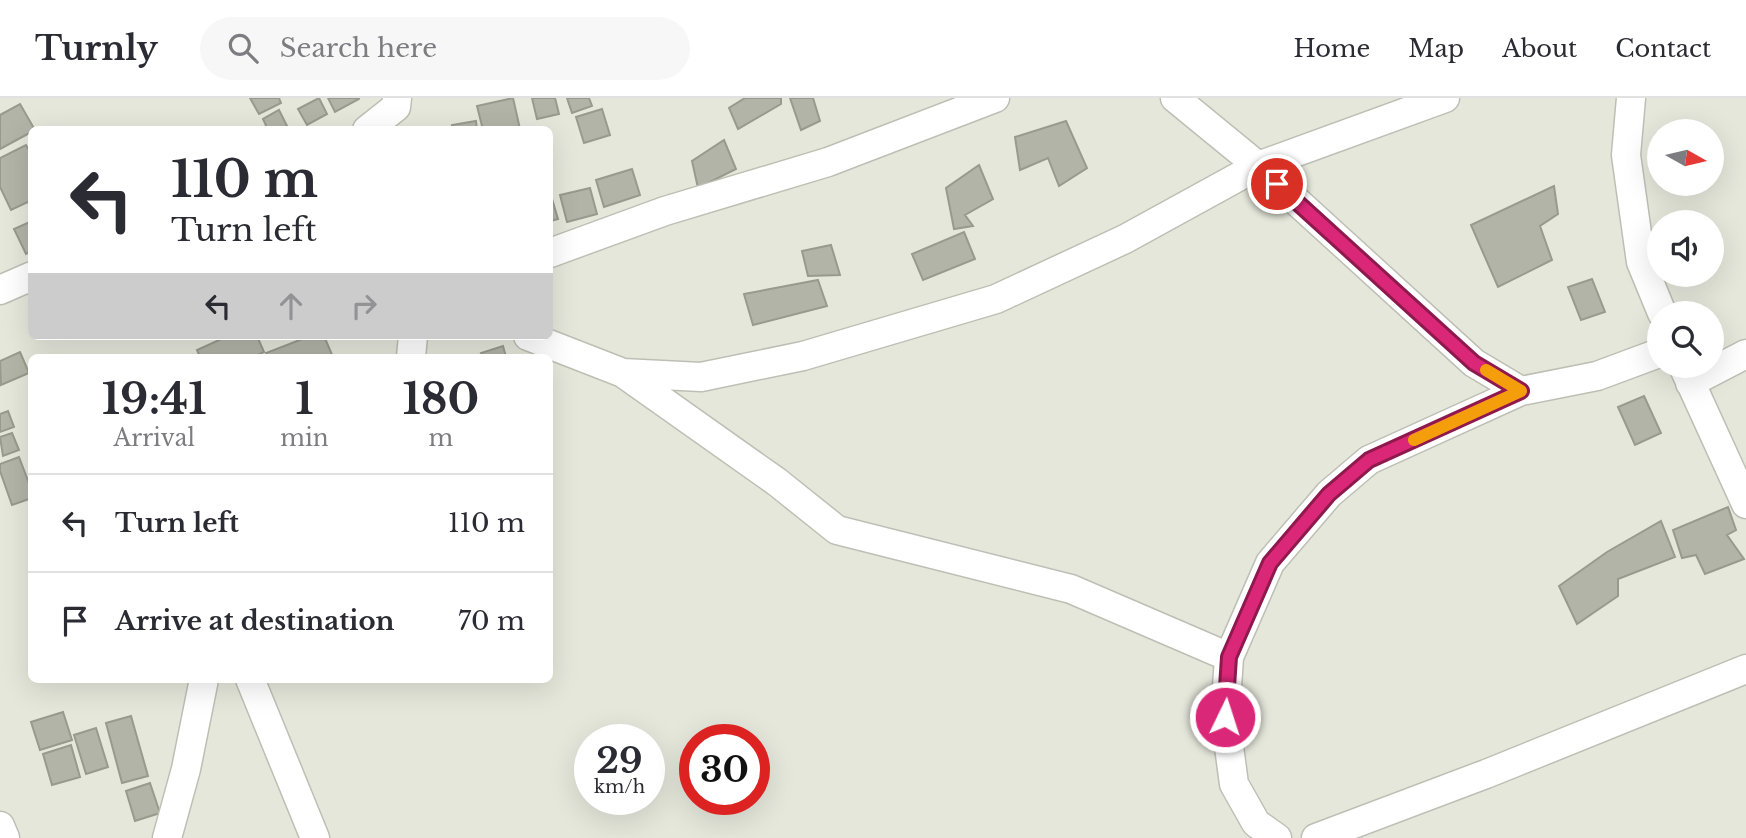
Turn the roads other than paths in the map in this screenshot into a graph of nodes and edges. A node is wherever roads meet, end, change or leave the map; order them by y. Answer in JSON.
{"nodes":[{"id":1,"x":397,"y":98,"type":"edge"},
{"id":2,"x":995,"y":98,"type":"edge"},
{"id":3,"x":1175,"y":98,"type":"edge"},
{"id":4,"x":1445,"y":98,"type":"edge"},
{"id":5,"x":1631,"y":98,"type":"edge"},
{"id":6,"x":372,"y":126,"type":"edge"},
{"id":7,"x":1258,"y":166,"type":"junction"},
{"id":8,"x":553,"y":252,"type":"edge"},
{"id":9,"x":28,"y":278,"type":"edge"},
{"id":10,"x":0,"y":290,"type":"edge"},
{"id":11,"x":1657,"y":301,"type":"edge"},
{"id":12,"x":538,"y":340,"type":"edge"},
{"id":13,"x":1746,"y":354,"type":"edge"},
{"id":14,"x":1647,"y":358,"type":"edge"},
{"id":15,"x":1724,"y":361,"type":"edge"},
{"id":16,"x":624,"y":373,"type":"junction"},
{"id":17,"x":1688,"y":378,"type":"edge"},
{"id":18,"x":1521,"y":391,"type":"junction"},
{"id":19,"x":1746,"y":504,"type":"edge"},
{"id":20,"x":1229,"y":657,"type":"junction"},
{"id":21,"x":1746,"y":668,"type":"edge"},
{"id":22,"x":203,"y":683,"type":"edge"},
{"id":23,"x":252,"y":683,"type":"edge"},
{"id":24,"x":0,"y":826,"type":"edge"},
{"id":25,"x":5,"y":838,"type":"edge"},
{"id":26,"x":167,"y":838,"type":"edge"},
{"id":27,"x":315,"y":838,"type":"edge"},
{"id":28,"x":1277,"y":838,"type":"edge"},
{"id":29,"x":1316,"y":838,"type":"edge"}],
"edges":[{"from":1,"to":6,"type":"street"},
{"from":2,"to":8,"type":"street"},
{"from":3,"to":7,"type":"street"},
{"from":4,"to":7,"type":"street"},
{"from":5,"to":11,"type":"street"},
{"from":7,"to":16,"type":"street"},
{"from":7,"to":18,"type":"street"},
{"from":9,"to":10,"type":"street"},
{"from":12,"to":16,"type":"street"},
{"from":13,"to":15,"type":"street"},
{"from":14,"to":18,"type":"street"},
{"from":16,"to":20,"type":"street"},
{"from":17,"to":19,"type":"street"},
{"from":18,"to":20,"type":"street"},
{"from":20,"to":28,"type":"street"},
{"from":21,"to":29,"type":"street"},
{"from":22,"to":26,"type":"street"},
{"from":23,"to":27,"type":"street"},
{"from":24,"to":25,"type":"street"}]}
